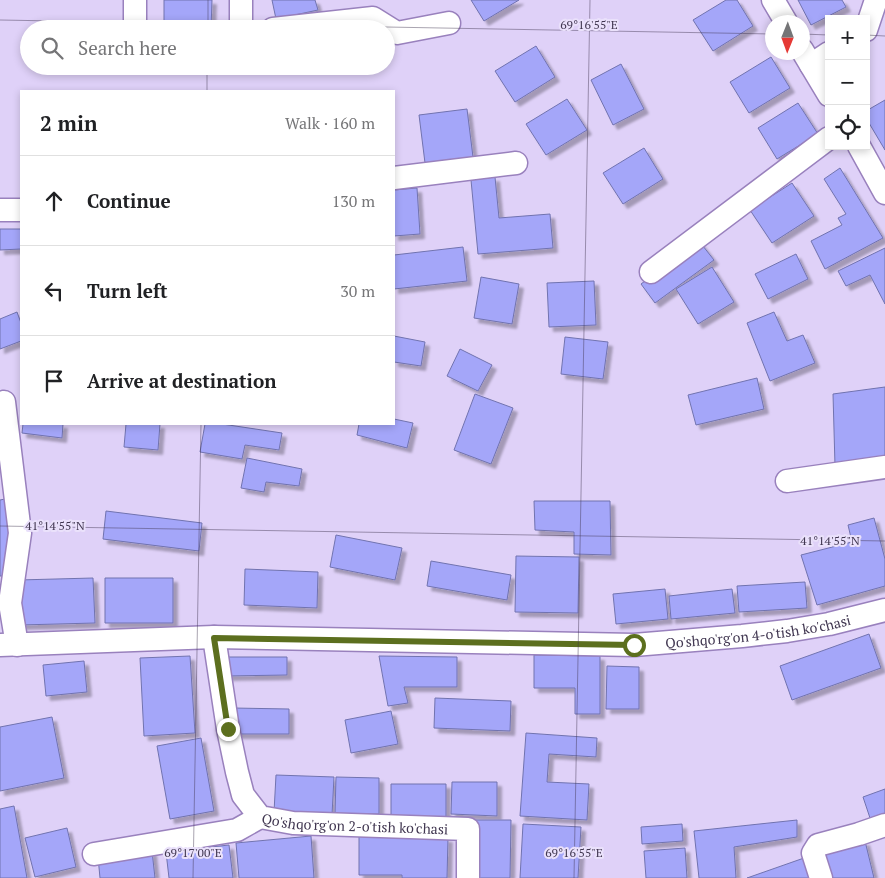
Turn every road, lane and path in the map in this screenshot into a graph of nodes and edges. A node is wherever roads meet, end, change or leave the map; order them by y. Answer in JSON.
{"nodes":[{"id":1,"x":135,"y":0,"type":"edge"},
{"id":2,"x":241,"y":0,"type":"edge"},
{"id":3,"x":773,"y":0,"type":"edge"},
{"id":4,"x":876,"y":0,"type":"edge"},
{"id":5,"x":782,"y":15,"type":"edge"},
{"id":6,"x":870,"y":18,"type":"edge"},
{"id":7,"x":135,"y":20,"type":"edge"},
{"id":8,"x":241,"y":20,"type":"edge"},
{"id":9,"x":356,"y":20,"type":"edge"},
{"id":10,"x":377,"y":20,"type":"edge"},
{"id":11,"x":450,"y":23,"type":"dead end"},
{"id":12,"x":395,"y":32,"type":"edge"},
{"id":13,"x":814,"y":56,"type":"edge"},
{"id":14,"x":825,"y":85,"type":"edge"},
{"id":15,"x":825,"y":141,"type":"edge"},
{"id":16,"x":861,"y":150,"type":"edge"},
{"id":17,"x":516,"y":163,"type":"dead end"},
{"id":18,"x":395,"y":178,"type":"edge"},
{"id":19,"x":885,"y":192,"type":"edge"},
{"id":20,"x":0,"y":210,"type":"edge"},
{"id":21,"x":20,"y":210,"type":"edge"},
{"id":22,"x":651,"y":272,"type":"dead end"},
{"id":23,"x":4,"y":402,"type":"dead end"},
{"id":24,"x":885,"y":467,"type":"edge"},
{"id":25,"x":787,"y":481,"type":"dead end"},
{"id":26,"x":885,"y":610,"type":"edge"},
{"id":27,"x":214,"y":638,"type":"junction"},
{"id":28,"x":8,"y":645,"type":"edge"},
{"id":29,"x":260,"y":817,"type":"junction"},
{"id":30,"x":885,"y":825,"type":"edge"},
{"id":31,"x":94,"y":854,"type":"dead end"},
{"id":32,"x":468,"y":878,"type":"edge"},
{"id":33,"x":820,"y":878,"type":"edge"}],
"edges":[{"from":1,"to":7,"type":"street"},
{"from":2,"to":8,"type":"street"},
{"from":3,"to":5,"type":"street"},
{"from":4,"to":6,"type":"street"},
{"from":9,"to":10,"type":"street"},
{"from":11,"to":12,"type":"street"},
{"from":13,"to":14,"type":"street"},
{"from":15,"to":22,"type":"street"},
{"from":16,"to":19,"type":"street"},
{"from":17,"to":18,"type":"street"},
{"from":20,"to":21,"type":"street"},
{"from":23,"to":28,"type":"street"},
{"from":24,"to":25,"type":"street"},
{"from":26,"to":27,"type":"street","name":"Qo'shqo'rg'on 4-o'tish ko'chasi"},
{"from":27,"to":28,"type":"street","name":"Qo'shqo'rg'on 4-o'tish ko'chasi"},
{"from":27,"to":29,"type":"street","name":"Qo'shqo'rg'on 2-o'tish ko'chasi"},
{"from":29,"to":31,"type":"street"},
{"from":29,"to":32,"type":"street","name":"Qo'shqo'rg'on 2-o'tish ko'chasi"},
{"from":30,"to":33,"type":"street"}]}
